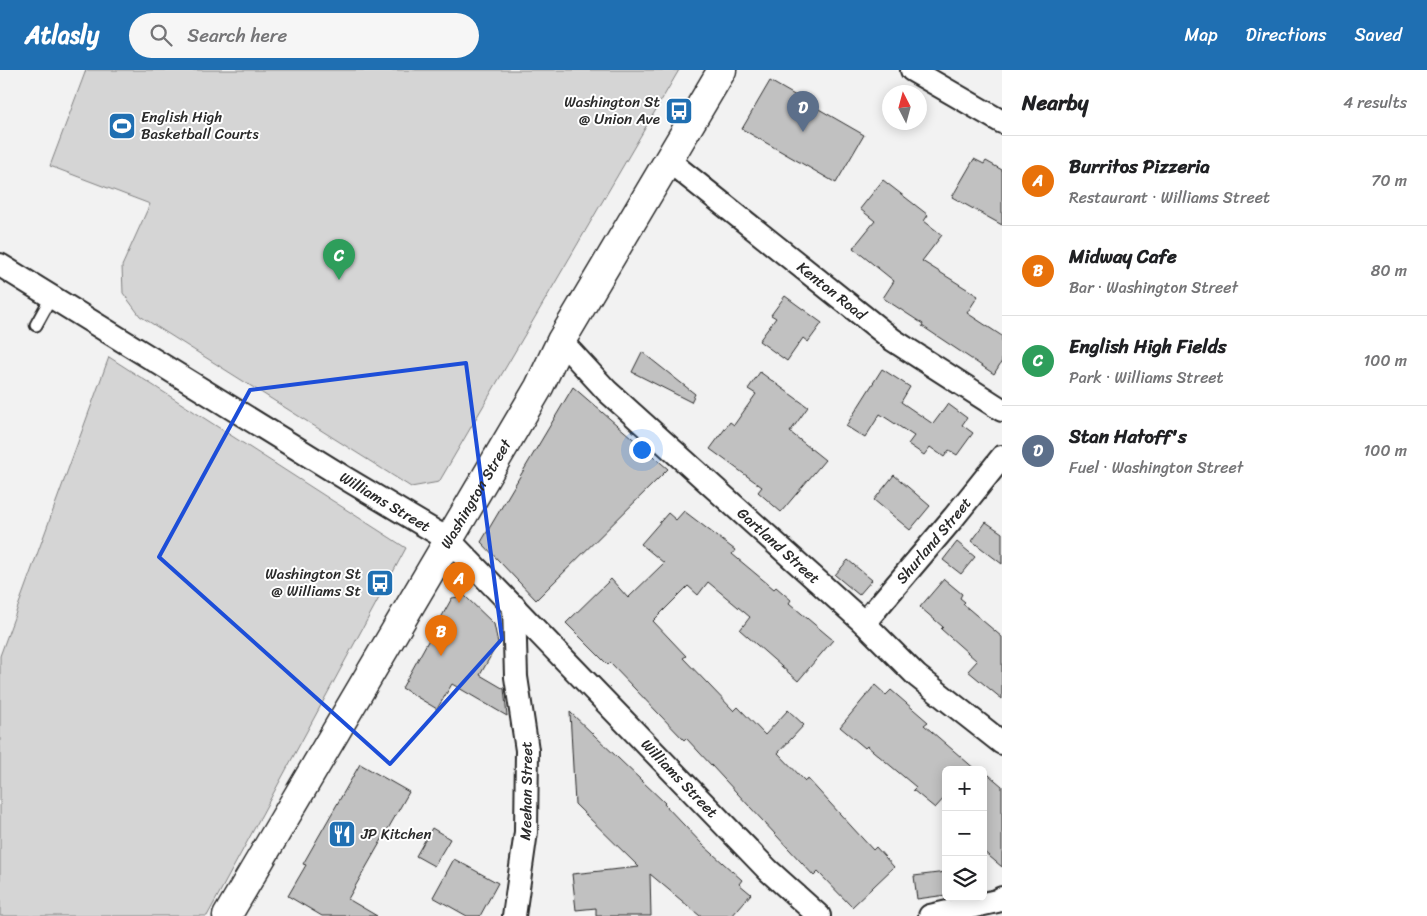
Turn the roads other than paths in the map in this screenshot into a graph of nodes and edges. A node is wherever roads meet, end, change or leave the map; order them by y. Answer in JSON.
{"nodes":[{"id":1,"x":722,"y":70,"type":"edge"},
{"id":2,"x":912,"y":70,"type":"edge"},
{"id":3,"x":1002,"y":122,"type":"edge"},
{"id":4,"x":669,"y":160,"type":"junction"},
{"id":5,"x":0,"y":265,"type":"edge"},
{"id":6,"x":52,"y":296,"type":"junction"},
{"id":7,"x":36,"y":325,"type":"dead end"},
{"id":8,"x":561,"y":341,"type":"junction"},
{"id":9,"x":1002,"y":410,"type":"edge"},
{"id":10,"x":1002,"y":456,"type":"edge"},
{"id":11,"x":449,"y":540,"type":"junction"},
{"id":12,"x":514,"y":606,"type":"junction"},
{"id":13,"x":864,"y":623,"type":"junction"},
{"id":14,"x":1002,"y":743,"type":"edge"},
{"id":15,"x":1002,"y":898,"type":"edge"},
{"id":16,"x":228,"y":916,"type":"edge"},
{"id":17,"x":514,"y":916,"type":"edge"},
{"id":18,"x":819,"y":916,"type":"edge"},
{"id":19,"x":930,"y":916,"type":"edge"}],
"edges":[{"from":1,"to":4,"type":"main road","name":"Washington Street"},
{"from":2,"to":3,"type":"street"},
{"from":4,"to":8,"type":"main road","name":"Washington Street"},
{"from":4,"to":9,"type":"street","name":"Kenton Road"},
{"from":5,"to":6,"type":"street","name":"Williams Street"},
{"from":6,"to":7,"type":"lane"},
{"from":6,"to":11,"type":"street","name":"Williams Street"},
{"from":8,"to":11,"type":"main road","name":"Washington Street"},
{"from":8,"to":13,"type":"street","name":"Gartland Street"},
{"from":10,"to":13,"type":"street","name":"Shurland Street"},
{"from":11,"to":12,"type":"street","name":"Williams Street"},
{"from":11,"to":16,"type":"main road","name":"Washington Street"},
{"from":12,"to":17,"type":"street","name":"Meehan Street"},
{"from":12,"to":18,"type":"street","name":"Williams Street"},
{"from":13,"to":14,"type":"street","name":"Gartland Street"},
{"from":15,"to":19,"type":"street"}]}
